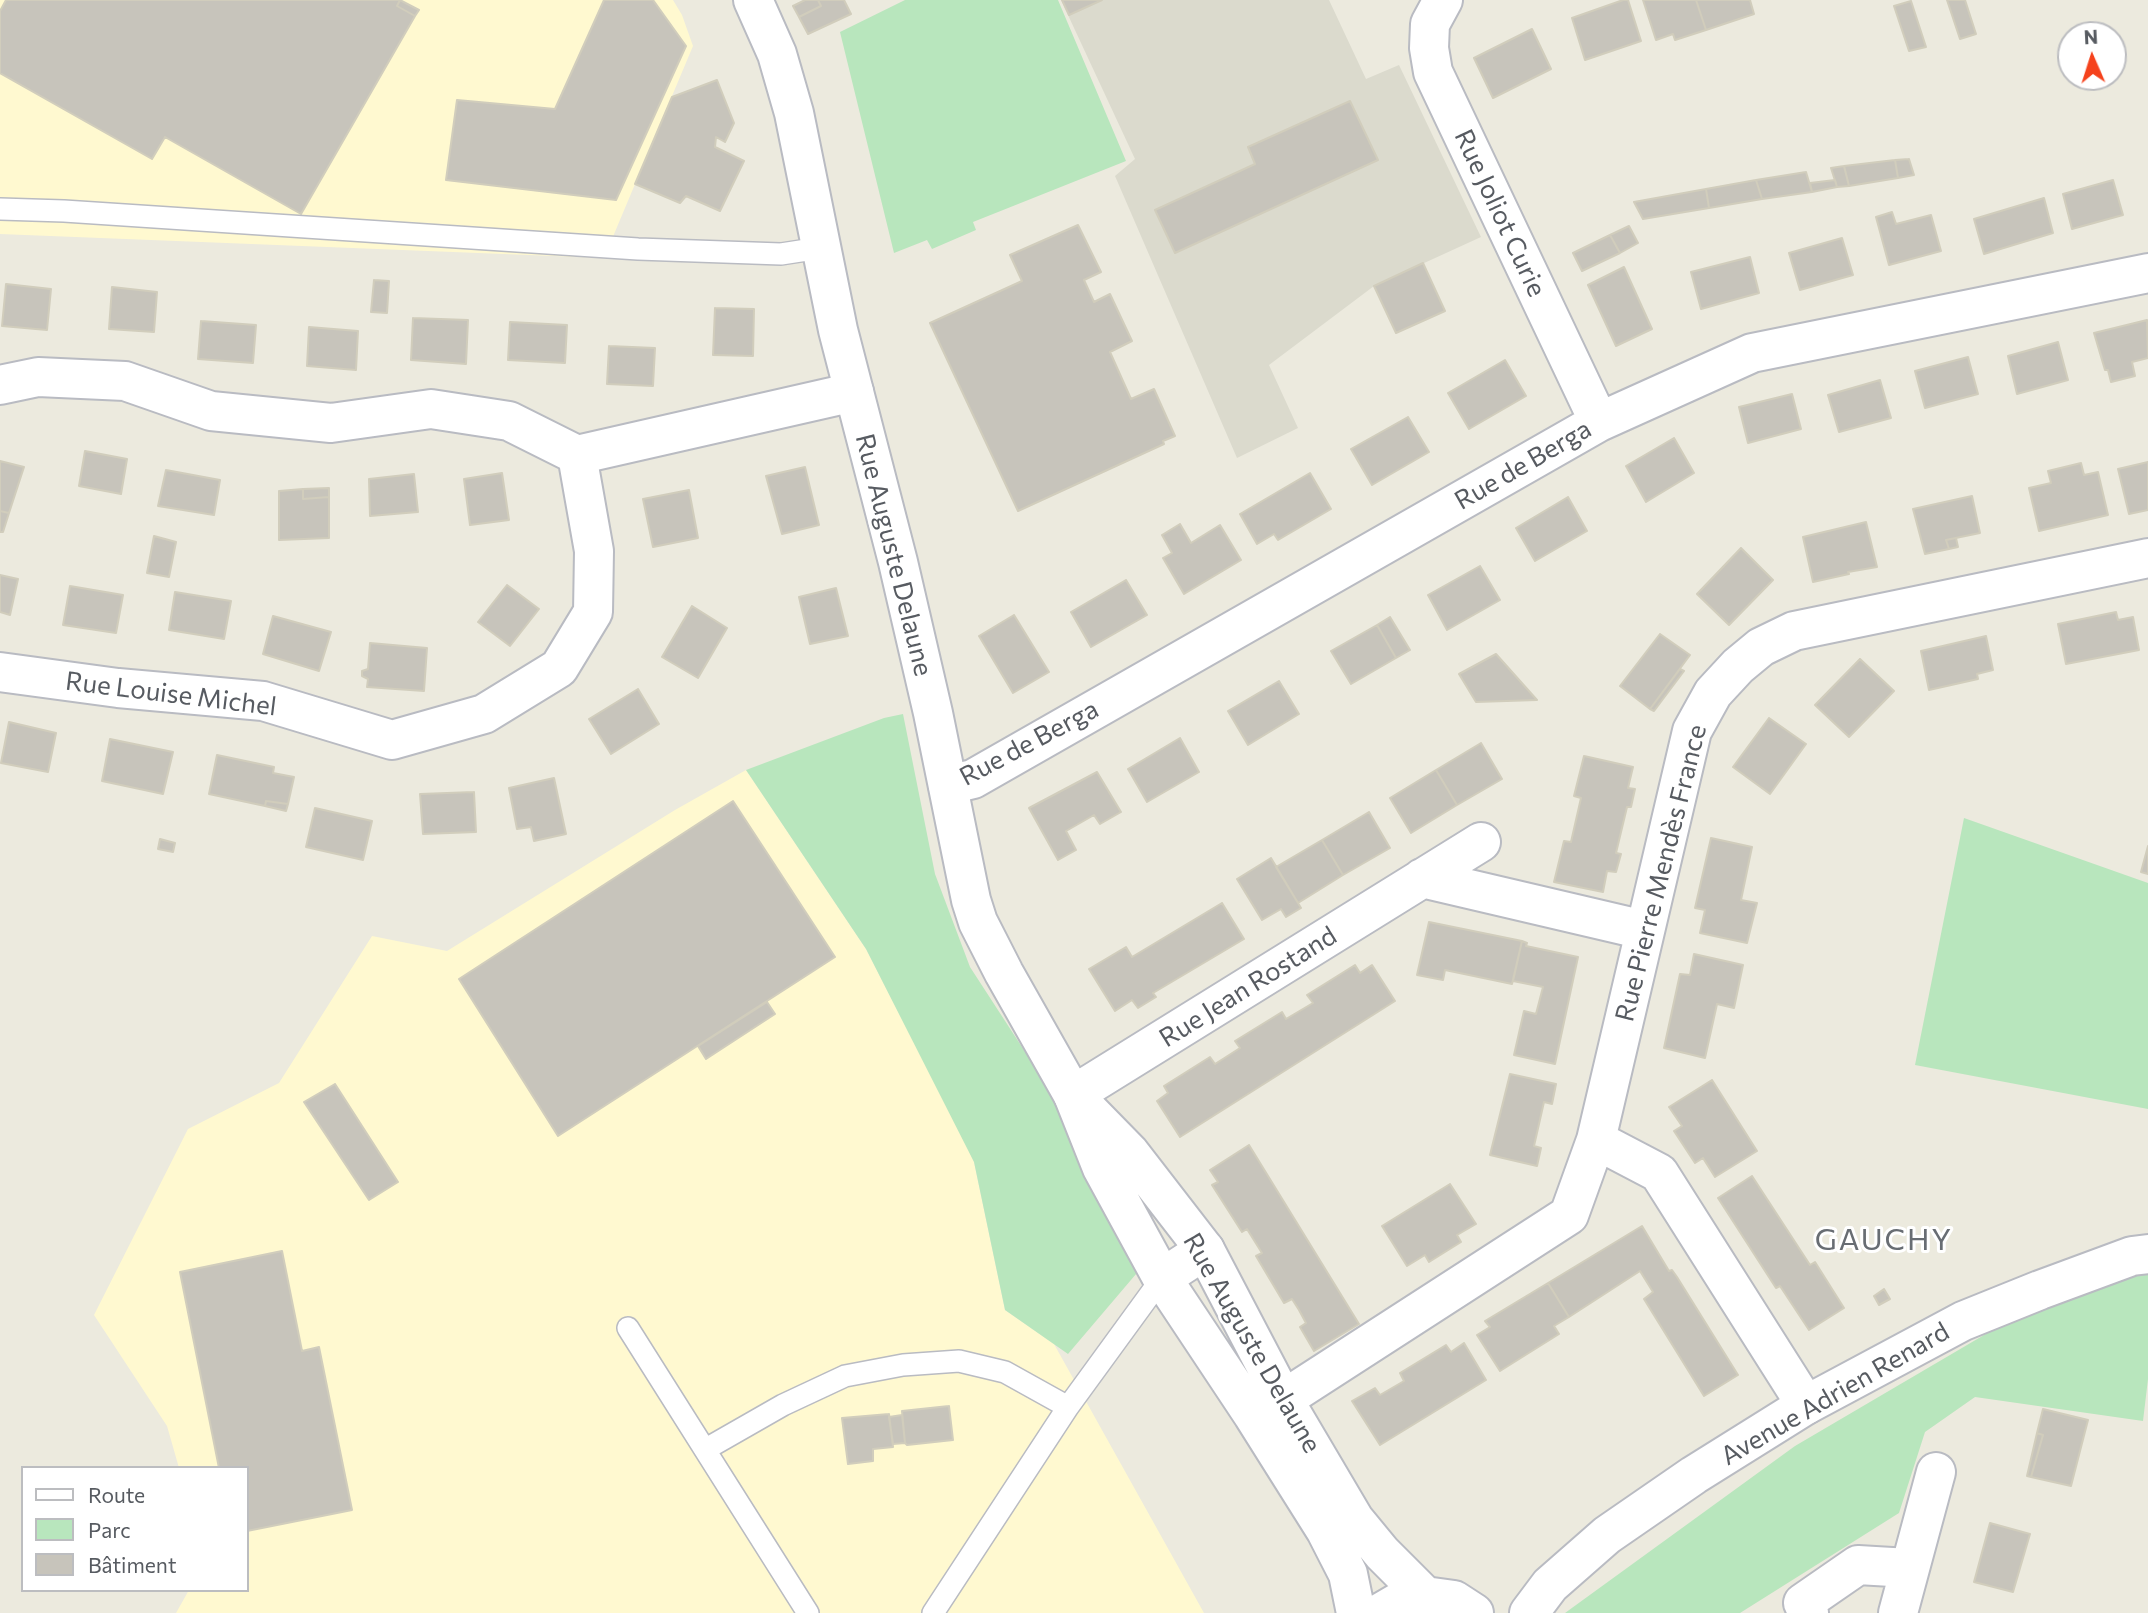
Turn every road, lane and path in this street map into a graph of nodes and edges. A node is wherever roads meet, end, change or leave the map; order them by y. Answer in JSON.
{"nodes":[{"id":1,"x":753,"y":0,"type":"edge"},
{"id":2,"x":1443,"y":0,"type":"edge"},
{"id":3,"x":0,"y":209,"type":"edge"},
{"id":4,"x":820,"y":248,"type":"junction"},
{"id":5,"x":2148,"y":273,"type":"edge"},
{"id":6,"x":0,"y":385,"type":"edge"},
{"id":7,"x":854,"y":392,"type":"junction"},
{"id":8,"x":1599,"y":422,"type":"junction"},
{"id":9,"x":577,"y":455,"type":"junction"},
{"id":10,"x":2148,"y":558,"type":"edge"},
{"id":11,"x":0,"y":672,"type":"edge"},
{"id":12,"x":948,"y":785,"type":"junction"},
{"id":13,"x":1481,"y":842,"type":"dead end"},
{"id":14,"x":1422,"y":878,"type":"junction"},
{"id":15,"x":1644,"y":930,"type":"junction"},
{"id":16,"x":1073,"y":1095,"type":"junction"},
{"id":17,"x":1596,"y":1140,"type":"junction"},
{"id":18,"x":1205,"y":1250,"type":"junction"},
{"id":19,"x":2148,"y":1254,"type":"edge"},
{"id":20,"x":1162,"y":1278,"type":"junction"},
{"id":21,"x":628,"y":1328,"type":"dead end"},
{"id":22,"x":1806,"y":1405,"type":"junction"},
{"id":23,"x":1268,"y":1406,"type":"junction"},
{"id":24,"x":1068,"y":1407,"type":"junction"},
{"id":25,"x":706,"y":1449,"type":"junction"},
{"id":26,"x":1936,"y":1472,"type":"dead end"},
{"id":27,"x":1909,"y":1568,"type":"junction"},
{"id":28,"x":1539,"y":1599,"type":"edge"},
{"id":29,"x":1451,"y":1603,"type":"edge"},
{"id":30,"x":1806,"y":1608,"type":"edge"},
{"id":31,"x":808,"y":1613,"type":"edge"},
{"id":32,"x":933,"y":1613,"type":"edge"},
{"id":33,"x":1356,"y":1613,"type":"edge"},
{"id":34,"x":1380,"y":1613,"type":"edge"},
{"id":35,"x":1898,"y":1613,"type":"edge"}],
"edges":[{"from":1,"to":4,"type":"street","name":"Rue Auguste Delaune"},
{"from":2,"to":8,"type":"street","name":"Rue Joliot Curie"},
{"from":3,"to":4,"type":"lane"},
{"from":4,"to":7,"type":"street","name":"Rue Auguste Delaune"},
{"from":5,"to":8,"type":"street","name":"Rue de Berga"},
{"from":6,"to":9,"type":"street"},
{"from":7,"to":9,"type":"street"},
{"from":7,"to":12,"type":"street","name":"Rue Auguste Delaune"},
{"from":8,"to":12,"type":"street","name":"Rue de Berga"},
{"from":9,"to":11,"type":"street","name":"Rue Louise Michel"},
{"from":10,"to":15,"type":"street","name":"Rue Pierre Mendès France"},
{"from":12,"to":16,"type":"street","name":"Rue Auguste Delaune"},
{"from":13,"to":14,"type":"street","name":"Rue Jean Rostand"},
{"from":14,"to":15,"type":"street"},
{"from":14,"to":16,"type":"street","name":"Rue Jean Rostand"},
{"from":15,"to":17,"type":"street","name":"Rue Pierre Mendès France"},
{"from":16,"to":18,"type":"street","name":"Rue Auguste Delaune"},
{"from":16,"to":20,"type":"street","name":"Rue Auguste Delaune"},
{"from":17,"to":22,"type":"street"},
{"from":17,"to":23,"type":"street","name":"Rue Pierre Mendès France"},
{"from":18,"to":20,"type":"street"},
{"from":18,"to":23,"type":"street","name":"Rue Auguste Delaune"},
{"from":19,"to":22,"type":"street","name":"Avenue Adrien Renard"},
{"from":20,"to":23,"type":"street","name":"Rue Auguste Delaune"},
{"from":20,"to":24,"type":"lane"},
{"from":21,"to":25,"type":"lane"},
{"from":22,"to":28,"type":"street","name":"Avenue Adrien Renard"},
{"from":23,"to":29,"type":"street","name":"Rue Auguste Delaune"},
{"from":23,"to":33,"type":"street","name":"Rue Auguste Delaune"},
{"from":24,"to":25,"type":"lane"},
{"from":24,"to":32,"type":"lane"},
{"from":25,"to":31,"type":"lane"},
{"from":26,"to":27,"type":"street"},
{"from":27,"to":30,"type":"street"},
{"from":27,"to":35,"type":"street"},
{"from":28,"to":29,"type":"street","name":"Avenue Adrien Renard"},
{"from":29,"to":34,"type":"street","name":"Avenue Adrien Renard"}]}
